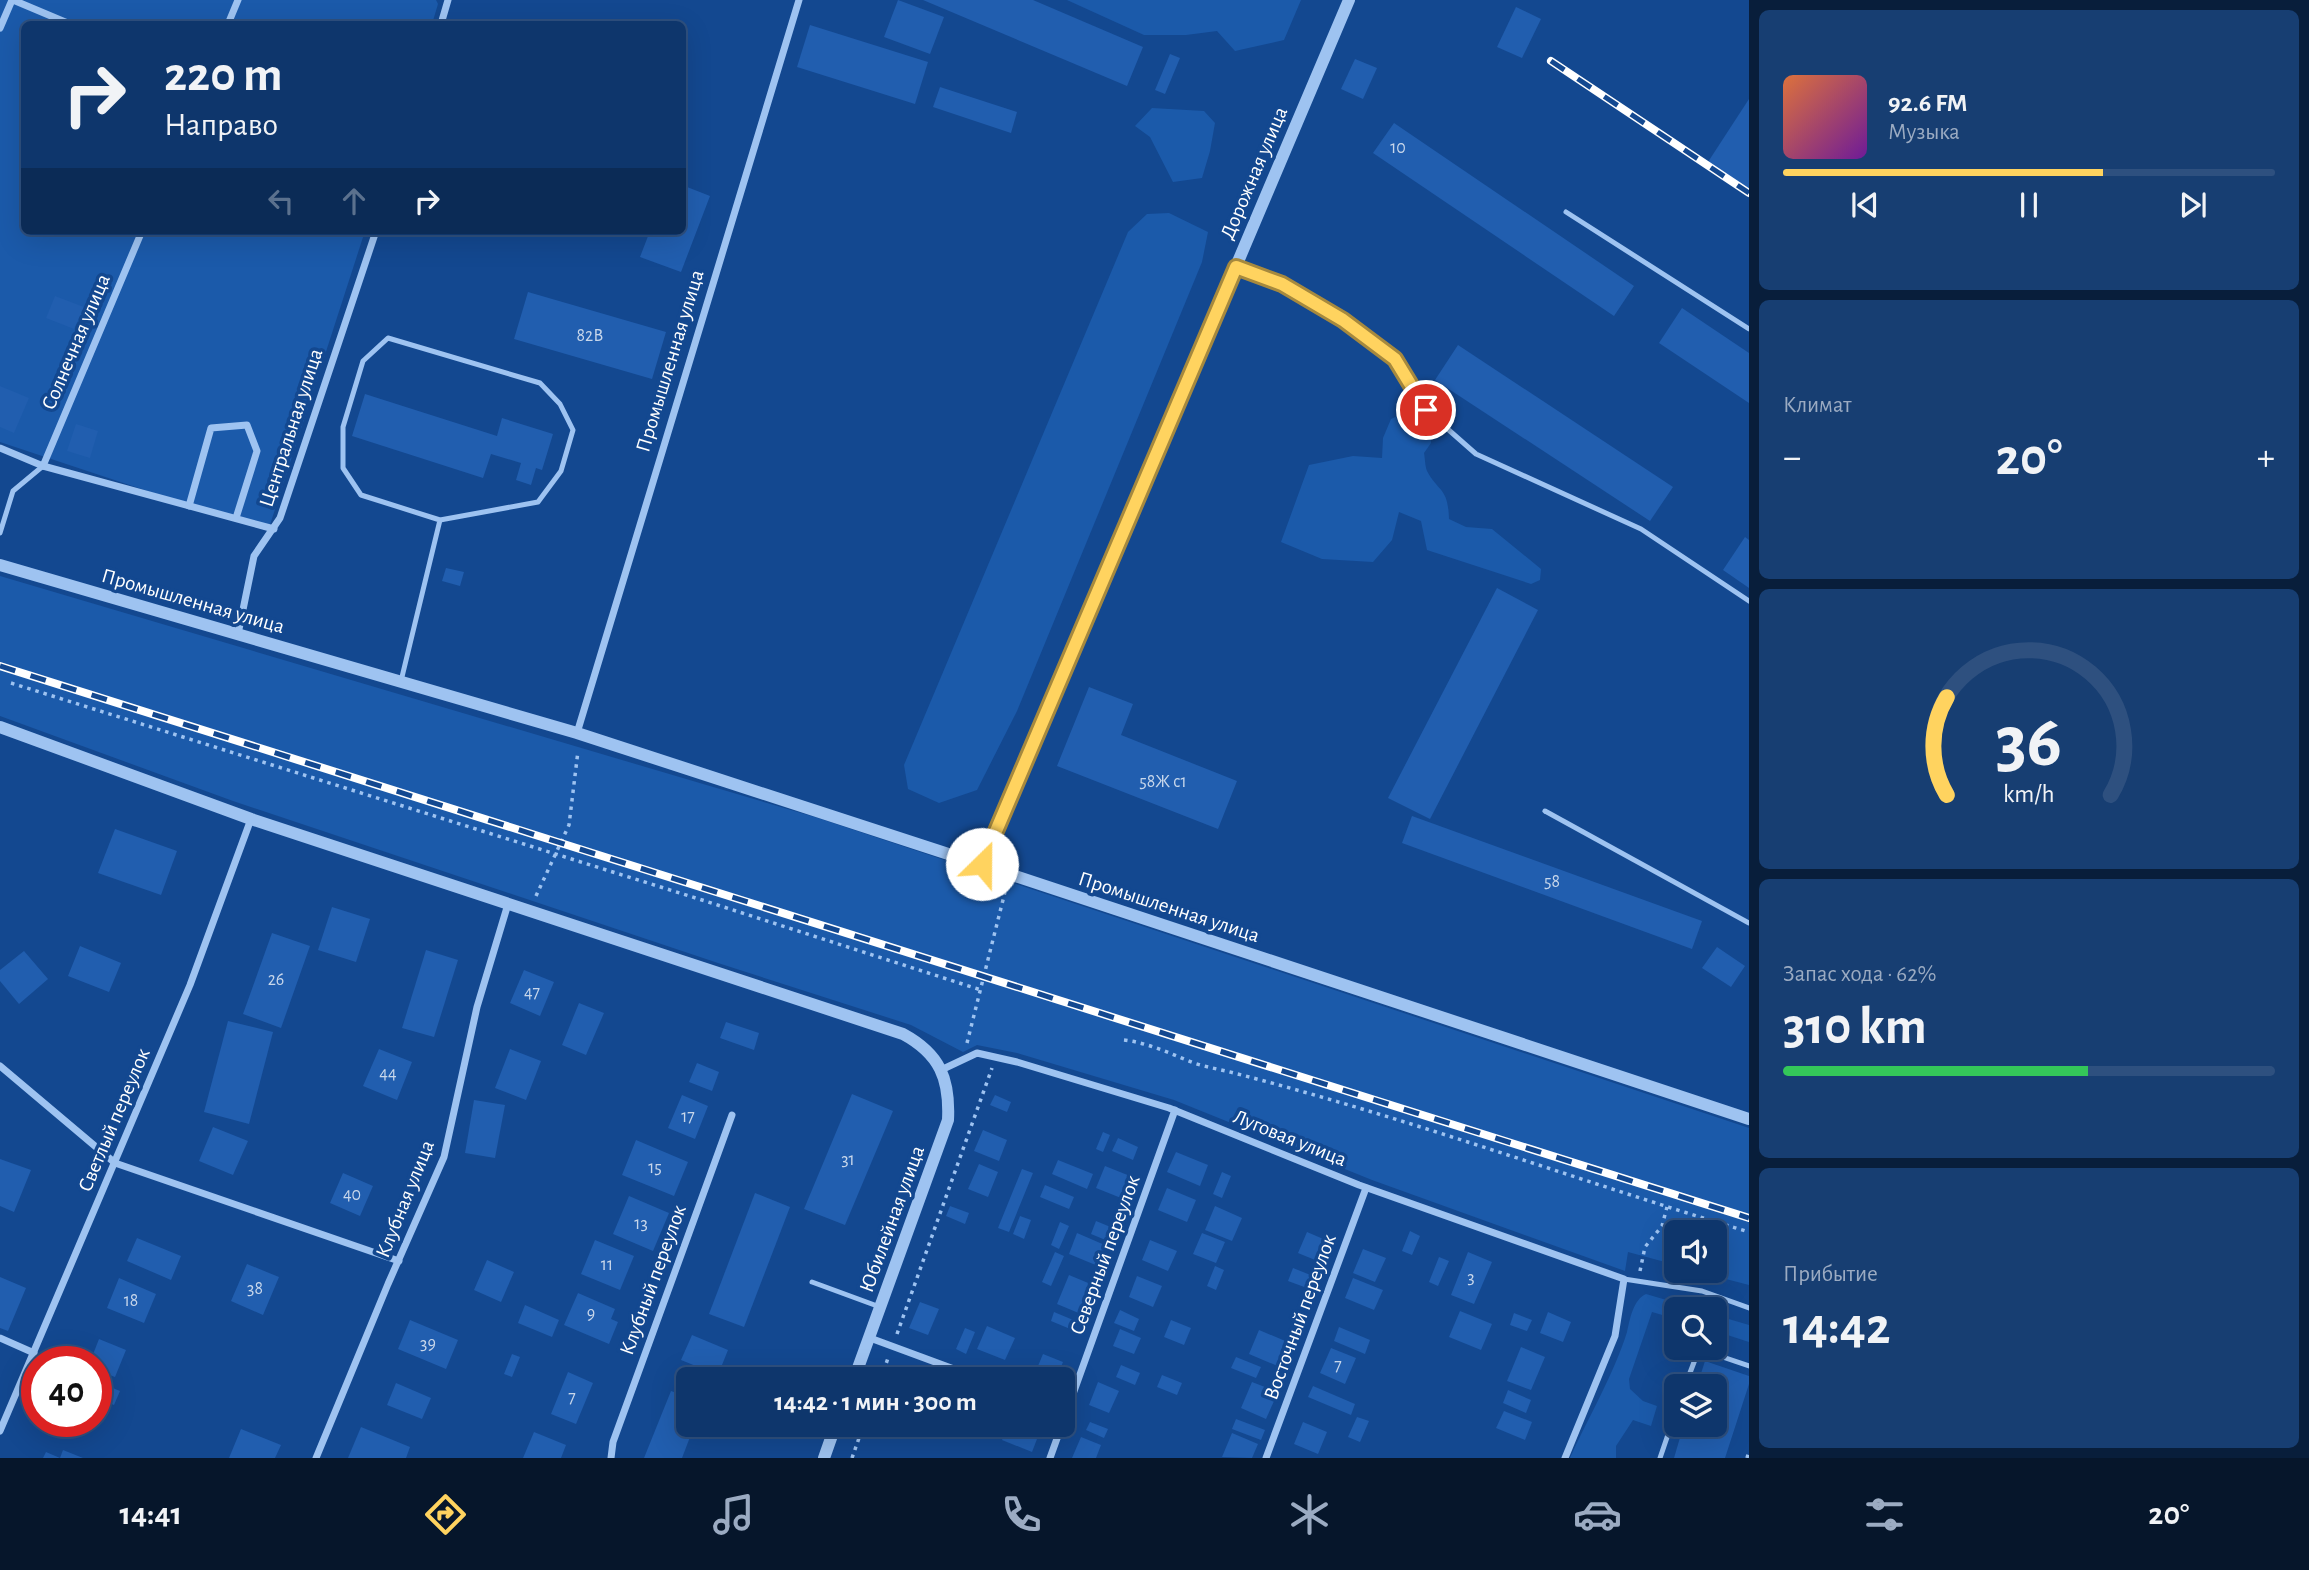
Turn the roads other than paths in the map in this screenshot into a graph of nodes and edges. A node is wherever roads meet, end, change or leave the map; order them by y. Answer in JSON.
{"nodes":[{"id":1,"x":12,"y":0,"type":"edge"},
{"id":2,"x":238,"y":0,"type":"edge"},
{"id":3,"x":799,"y":0,"type":"edge"},
{"id":4,"x":1349,"y":0,"type":"edge"},
{"id":5,"x":446,"y":2,"type":"edge"},
{"id":6,"x":63,"y":21,"type":"edge"},
{"id":7,"x":229,"y":21,"type":"edge"},
{"id":8,"x":442,"y":21,"type":"edge"},
{"id":9,"x":0,"y":28,"type":"edge"},
{"id":10,"x":1566,"y":212,"type":"dead end"},
{"id":11,"x":140,"y":235,"type":"edge"},
{"id":12,"x":375,"y":235,"type":"edge"},
{"id":13,"x":1236,"y":267,"type":"junction"},
{"id":14,"x":1749,"y":329,"type":"edge"},
{"id":15,"x":0,"y":448,"type":"edge"},
{"id":16,"x":43,"y":466,"type":"junction"},
{"id":17,"x":189,"y":506,"type":"junction"},
{"id":18,"x":236,"y":518,"type":"junction"},
{"id":19,"x":440,"y":520,"type":"junction"},
{"id":20,"x":274,"y":529,"type":"junction"},
{"id":21,"x":0,"y":534,"type":"edge"},
{"id":22,"x":0,"y":565,"type":"edge"},
{"id":23,"x":1749,"y":601,"type":"edge"},
{"id":24,"x":238,"y":634,"type":"junction"},
{"id":25,"x":401,"y":681,"type":"junction"},
{"id":26,"x":0,"y":727,"type":"edge"},
{"id":27,"x":578,"y":733,"type":"junction"},
{"id":28,"x":1545,"y":811,"type":"dead end"},
{"id":29,"x":251,"y":819,"type":"junction"},
{"id":30,"x":982,"y":864,"type":"junction"},
{"id":31,"x":508,"y":904,"type":"junction"},
{"id":32,"x":1749,"y":923,"type":"edge"},
{"id":33,"x":0,"y":1066,"type":"edge"},
{"id":34,"x":941,"y":1070,"type":"junction"},
{"id":35,"x":1175,"y":1110,"type":"junction"},
{"id":36,"x":732,"y":1115,"type":"dead end"},
{"id":37,"x":1749,"y":1119,"type":"edge"},
{"id":38,"x":115,"y":1163,"type":"junction"},
{"id":39,"x":1366,"y":1188,"type":"junction"},
{"id":40,"x":398,"y":1261,"type":"junction"},
{"id":41,"x":1624,"y":1279,"type":"junction"},
{"id":42,"x":812,"y":1282,"type":"dead end"},
{"id":43,"x":880,"y":1307,"type":"junction"},
{"id":44,"x":1749,"y":1308,"type":"edge"},
{"id":45,"x":0,"y":1338,"type":"edge"},
{"id":46,"x":870,"y":1338,"type":"junction"},
{"id":47,"x":37,"y":1346,"type":"edge"},
{"id":48,"x":21,"y":1347,"type":"edge"},
{"id":49,"x":1749,"y":1366,"type":"edge"},
{"id":50,"x":859,"y":1367,"type":"edge"},
{"id":51,"x":949,"y":1367,"type":"edge"},
{"id":52,"x":1690,"y":1374,"type":"edge"},
{"id":53,"x":21,"y":1383,"type":"edge"},
{"id":54,"x":1075,"y":1383,"type":"edge"},
{"id":55,"x":0,"y":1431,"type":"edge"},
{"id":56,"x":831,"y":1437,"type":"edge"},
{"id":57,"x":1057,"y":1437,"type":"edge"},
{"id":58,"x":1667,"y":1437,"type":"edge"},
{"id":59,"x":316,"y":1458,"type":"edge"},
{"id":60,"x":611,"y":1458,"type":"edge"},
{"id":61,"x":824,"y":1458,"type":"edge"},
{"id":62,"x":1050,"y":1458,"type":"edge"},
{"id":63,"x":1266,"y":1458,"type":"edge"},
{"id":64,"x":1565,"y":1458,"type":"edge"},
{"id":65,"x":1660,"y":1458,"type":"edge"}],
"edges":[{"from":1,"to":6,"type":"street"},
{"from":1,"to":9,"type":"street"},
{"from":2,"to":7,"type":"street"},
{"from":3,"to":27,"type":"street","name":"Промышленная улица"},
{"from":4,"to":13,"type":"street","name":"Дорожная улица"},
{"from":5,"to":8,"type":"street"},
{"from":10,"to":14,"type":"lane"},
{"from":11,"to":16,"type":"street","name":"Солнечная улица"},
{"from":12,"to":20,"type":"street","name":"Центральная улица"},
{"from":13,"to":23,"type":"lane"},
{"from":13,"to":30,"type":"street","name":"Дорожная улица"},
{"from":15,"to":16,"type":"street"},
{"from":16,"to":17,"type":"street"},
{"from":16,"to":21,"type":"lane"},
{"from":17,"to":18,"type":"street"},
{"from":17,"to":18,"type":"street"},
{"from":18,"to":20,"type":"street"},
{"from":19,"to":19,"type":"lane"},
{"from":19,"to":25,"type":"lane"},
{"from":20,"to":24,"type":"street","name":"Центральная улица"},
{"from":22,"to":24,"type":"street","name":"Промышленная улица"},
{"from":24,"to":25,"type":"street","name":"Промышленная улица"},
{"from":25,"to":27,"type":"street","name":"Промышленная улица"},
{"from":26,"to":29,"type":"street"},
{"from":27,"to":30,"type":"street","name":"Промышленная улица"},
{"from":28,"to":32,"type":"lane"},
{"from":29,"to":31,"type":"street"},
{"from":29,"to":38,"type":"street","name":"Светлый переулок"},
{"from":30,"to":37,"type":"street","name":"Промышленная улица"},
{"from":31,"to":34,"type":"street"},
{"from":31,"to":40,"type":"street","name":"Клубная улица"},
{"from":33,"to":38,"type":"street"},
{"from":34,"to":35,"type":"street","name":"Луговая улица"},
{"from":34,"to":43,"type":"street","name":"Юбилейная улица"},
{"from":35,"to":39,"type":"street","name":"Луговая улица"},
{"from":35,"to":54,"type":"street","name":"Северный переулок"},
{"from":36,"to":60,"type":"street","name":"Клубный переулок"},
{"from":38,"to":40,"type":"street"},
{"from":38,"to":47,"type":"street","name":"Светлый переулок"},
{"from":39,"to":41,"type":"street","name":"Луговая улица"},
{"from":39,"to":63,"type":"street","name":"Восточный переулок"},
{"from":40,"to":59,"type":"street","name":"Клубная улица"},
{"from":41,"to":44,"type":"lane"},
{"from":41,"to":64,"type":"street"},
{"from":42,"to":43,"type":"lane"},
{"from":43,"to":46,"type":"street","name":"Юбилейная улица"},
{"from":45,"to":48,"type":"street"},
{"from":46,"to":50,"type":"street","name":"Юбилейная улица"},
{"from":46,"to":51,"type":"street"},
{"from":49,"to":52,"type":"lane"},
{"from":53,"to":55,"type":"street","name":"Светлый переулок"},
{"from":56,"to":61,"type":"street"},
{"from":57,"to":62,"type":"street","name":"Северный переулок"},
{"from":58,"to":65,"type":"lane"}]}
